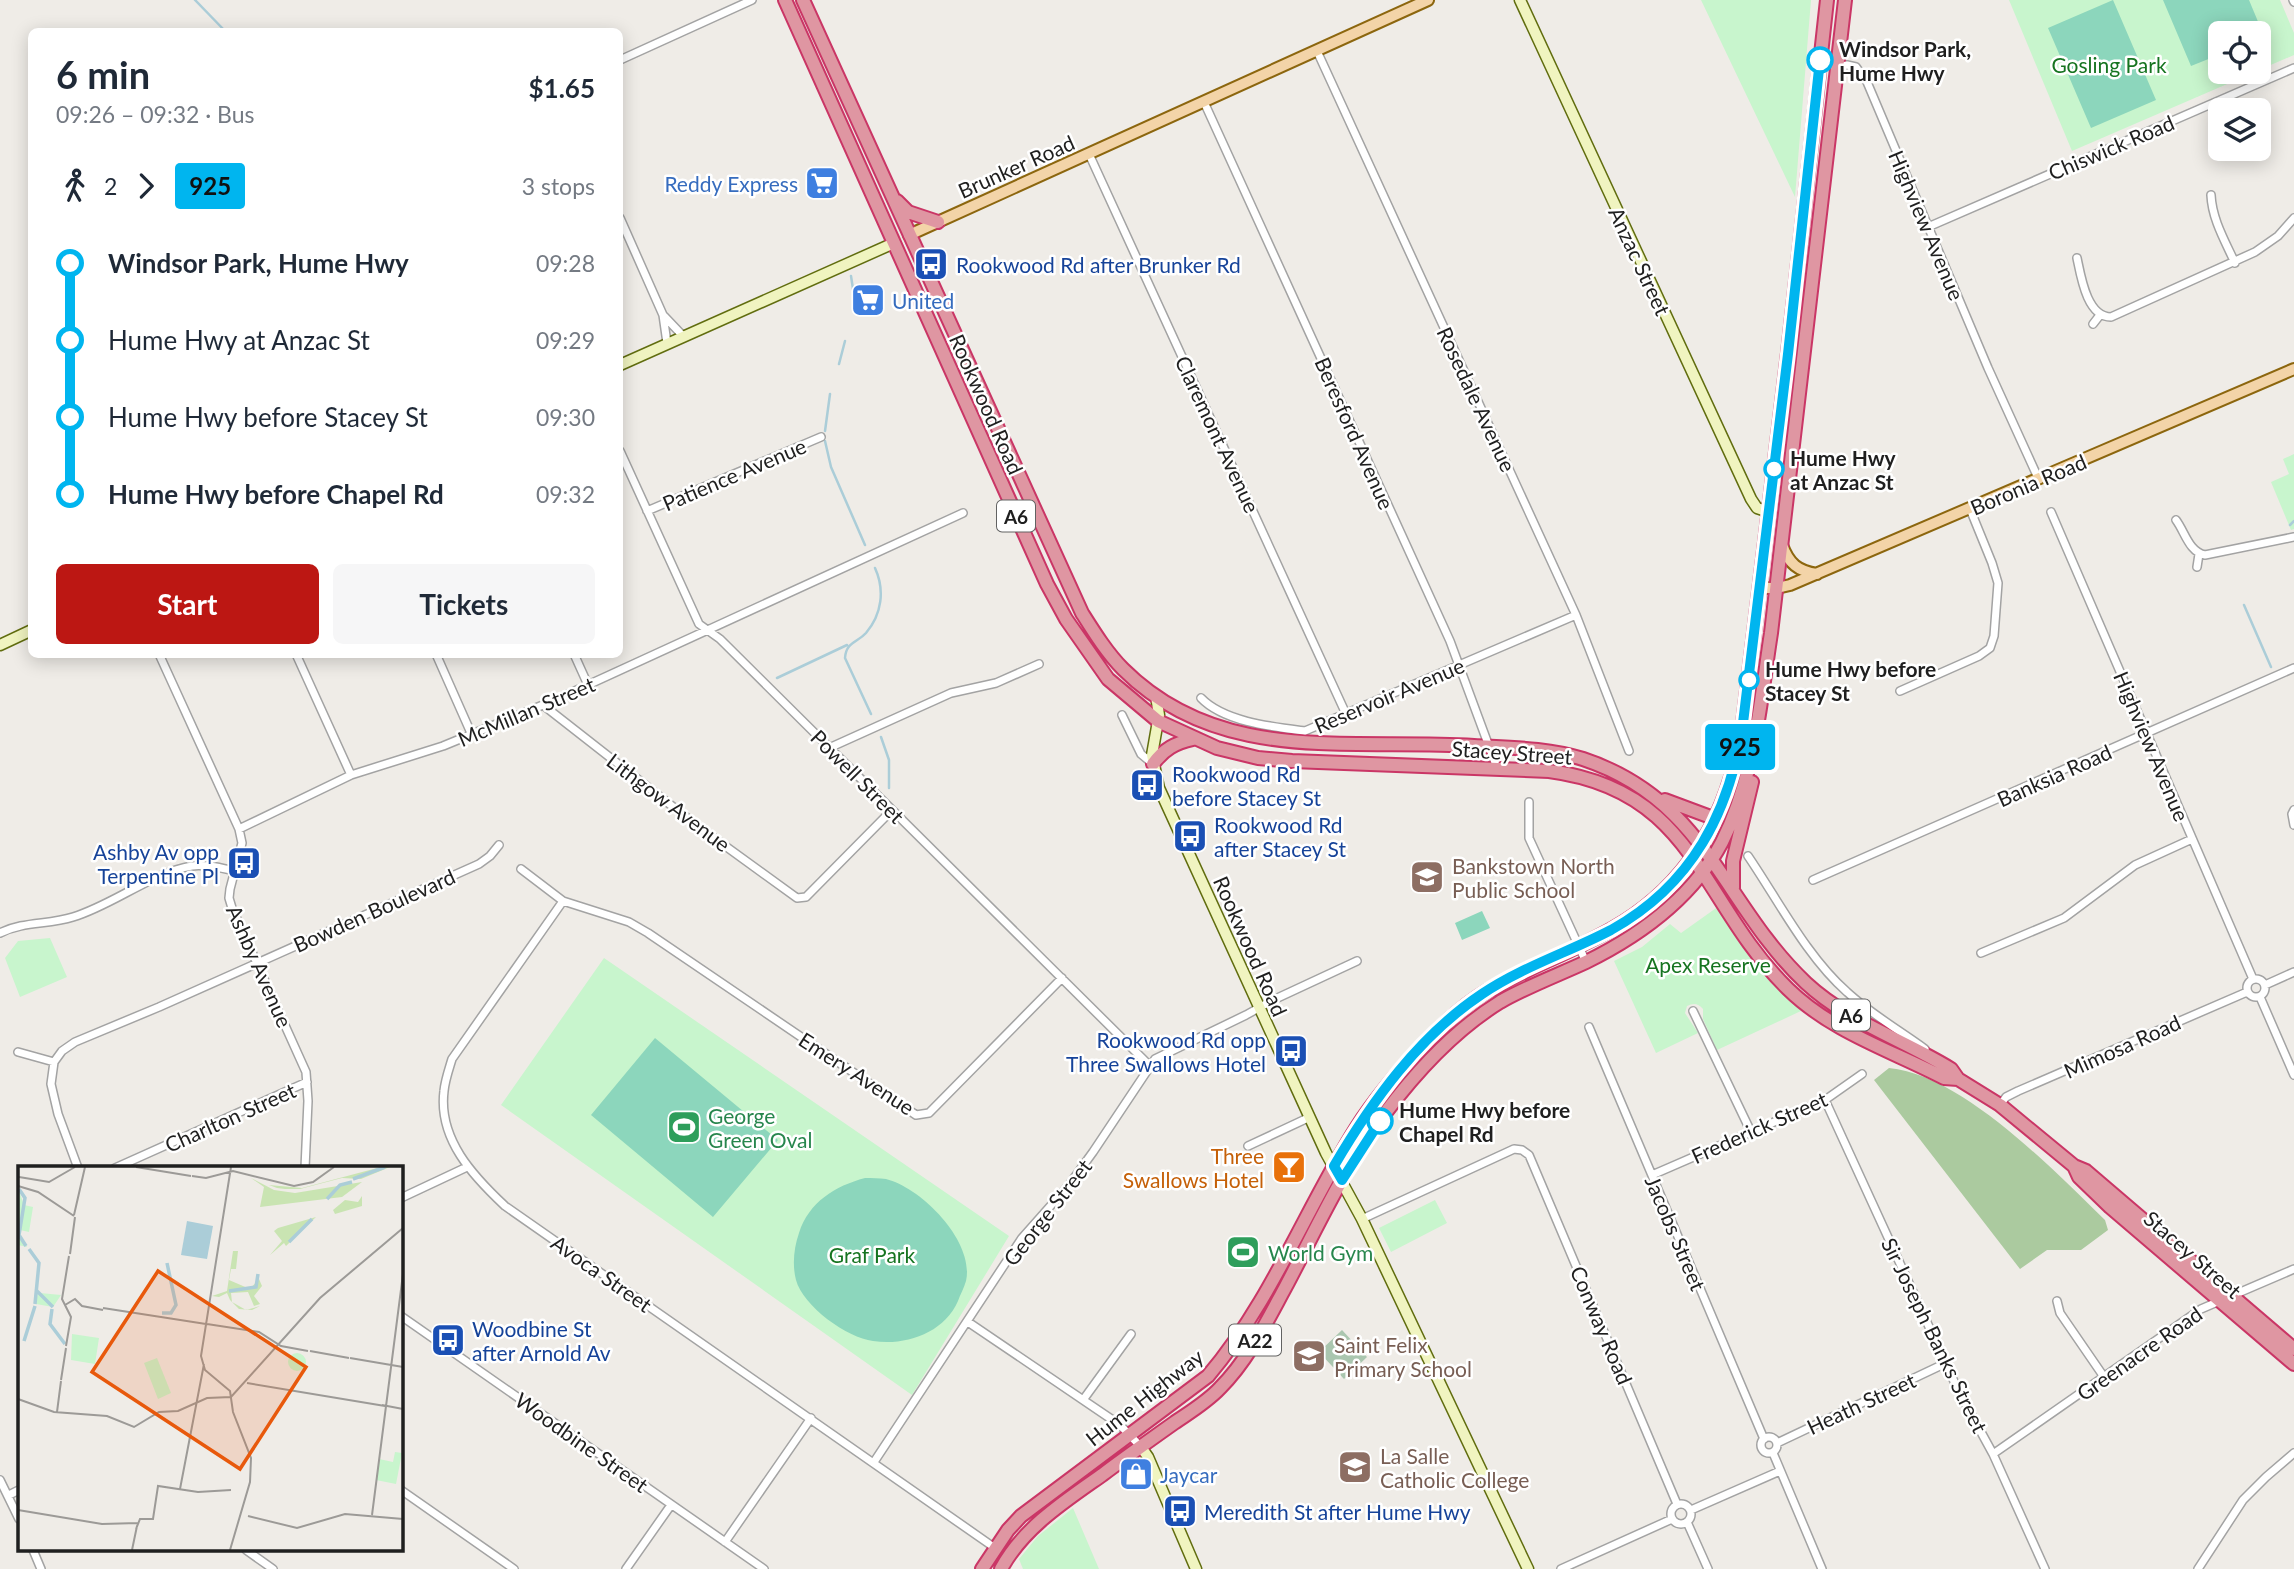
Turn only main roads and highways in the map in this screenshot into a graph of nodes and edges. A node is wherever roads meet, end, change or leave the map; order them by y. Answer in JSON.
{"nodes":[{"id":1,"x":785,"y":0,"type":"edge"},
{"id":2,"x":803,"y":0,"type":"edge"},
{"id":3,"x":1428,"y":0,"type":"edge"},
{"id":4,"x":1520,"y":0,"type":"edge"},
{"id":5,"x":1827,"y":0,"type":"edge"},
{"id":6,"x":1845,"y":0,"type":"edge"},
{"id":7,"x":892,"y":196,"type":"junction"},
{"id":8,"x":938,"y":222,"type":"junction"},
{"id":9,"x":909,"y":235,"type":"junction"},
{"id":10,"x":894,"y":243,"type":"junction"},
{"id":11,"x":623,"y":364,"type":"edge"},
{"id":12,"x":2294,"y":369,"type":"edge"},
{"id":13,"x":1769,"y":512,"type":"junction"},
{"id":14,"x":1782,"y":545,"type":"junction"},
{"id":15,"x":1817,"y":574,"type":"junction"},
{"id":16,"x":1760,"y":588,"type":"junction"},
{"id":17,"x":1777,"y":589,"type":"junction"},
{"id":18,"x":28,"y":633,"type":"edge"},
{"id":19,"x":0,"y":645,"type":"edge"},
{"id":20,"x":1156,"y":696,"type":"junction"},
{"id":21,"x":1158,"y":721,"type":"junction"},
{"id":22,"x":1755,"y":737,"type":"junction"},
{"id":23,"x":1194,"y":739,"type":"junction"},
{"id":24,"x":1153,"y":764,"type":"junction"},
{"id":25,"x":1658,"y":798,"type":"junction"},
{"id":26,"x":1716,"y":819,"type":"junction"},
{"id":27,"x":1702,"y":844,"type":"junction"},
{"id":28,"x":1693,"y":858,"type":"junction"},
{"id":29,"x":1712,"y":858,"type":"junction"},
{"id":30,"x":1702,"y":871,"type":"junction"},
{"id":31,"x":1733,"y":889,"type":"junction"},
{"id":32,"x":1958,"y":1079,"type":"junction"},
{"id":33,"x":1334,"y":1166,"type":"junction"},
{"id":34,"x":2074,"y":1166,"type":"junction"},
{"id":35,"x":1342,"y":1180,"type":"junction"},
{"id":36,"x":2294,"y":1349,"type":"edge"},
{"id":37,"x":2294,"y":1364,"type":"edge"},
{"id":38,"x":1206,"y":1378,"type":"junction"},
{"id":39,"x":1217,"y":1391,"type":"junction"},
{"id":40,"x":1141,"y":1447,"type":"junction"},
{"id":41,"x":982,"y":1569,"type":"edge"},
{"id":42,"x":1001,"y":1569,"type":"edge"},
{"id":43,"x":1196,"y":1569,"type":"edge"},
{"id":44,"x":1528,"y":1569,"type":"edge"}],
"edges":[{"from":1,"to":10,"type":"highway","name":"Rookwood Road","number":"A6"},
{"from":2,"to":7,"type":"highway","name":"Rookwood Road","number":"A6"},
{"from":3,"to":8,"type":"main road","name":"Brunker Road"},
{"from":4,"to":13,"type":"main road","name":"Anzac Street"},
{"from":5,"to":13,"type":"highway","name":"Hume Highway","number":"A22"},
{"from":6,"to":14,"type":"highway","name":"Hume Highway","number":"A22"},
{"from":7,"to":8,"type":"highway"},
{"from":7,"to":9,"type":"highway","name":"Rookwood Road","number":"A6"},
{"from":8,"to":9,"type":"main road","name":"Brunker Road"},
{"from":9,"to":10,"type":"highway","name":"Brunker Road"},
{"from":9,"to":20,"type":"highway","name":"Rookwood Road","number":"A6"},
{"from":10,"to":11,"type":"main road","name":"Brunker Road"},
{"from":10,"to":21,"type":"highway","name":"Rookwood Road","number":"A6"},
{"from":12,"to":15,"type":"main road","name":"Boronia Road"},
{"from":13,"to":16,"type":"highway","name":"Hume Highway","number":"A22"},
{"from":14,"to":15,"type":"main road"},
{"from":14,"to":17,"type":"highway","name":"Hume Highway","number":"A22"},
{"from":15,"to":17,"type":"main road","name":"Boronia Road"},
{"from":16,"to":17,"type":"main road","name":"Boronia Road"},
{"from":16,"to":26,"type":"highway","name":"Hume Highway","number":"A22"},
{"from":17,"to":22,"type":"highway","name":"Hume Highway","number":"A22"},
{"from":18,"to":19,"type":"main road"},
{"from":20,"to":21,"type":"main road","name":"Rookwood Road"},
{"from":20,"to":25,"type":"highway","name":"Stacey Street","number":"A6"},
{"from":21,"to":23,"type":"highway","name":"Stacey Street","number":"A6"},
{"from":21,"to":24,"type":"main road","name":"Rookwood Road"},
{"from":22,"to":29,"type":"highway","name":"Hume Highway","number":"A22"},
{"from":22,"to":31,"type":"highway"},
{"from":23,"to":24,"type":"highway"},
{"from":23,"to":28,"type":"highway","name":"Stacey Street","number":"A6"},
{"from":24,"to":33,"type":"main road","name":"Rookwood Road"},
{"from":25,"to":26,"type":"highway"},
{"from":25,"to":27,"type":"highway","name":"Stacey Street","number":"A6"},
{"from":26,"to":27,"type":"highway","name":"Hume Highway","number":"A22"},
{"from":27,"to":28,"type":"highway","name":"Hume Highway","number":"A22"},
{"from":27,"to":29,"type":"highway","name":"Stacey Street","number":"A6"},
{"from":28,"to":30,"type":"highway","name":"Stacey Street","number":"A6"},
{"from":28,"to":33,"type":"highway","name":"Hume Highway","number":"A22"},
{"from":29,"to":30,"type":"highway","name":"Hume Highway","number":"A22"},
{"from":29,"to":31,"type":"highway","name":"Stacey Street","number":"A6"},
{"from":30,"to":32,"type":"highway","name":"Stacey Street","number":"A6"},
{"from":30,"to":35,"type":"highway","name":"Hume Highway","number":"A22"},
{"from":31,"to":32,"type":"highway","name":"Stacey Street","number":"A6"},
{"from":32,"to":34,"type":"highway","name":"Stacey Street","number":"A6"},
{"from":33,"to":35,"type":"main road","name":"Rookwood Road"},
{"from":33,"to":38,"type":"highway","name":"Hume Highway","number":"A22"},
{"from":34,"to":36,"type":"highway","name":"Stacey Street","number":"A6"},
{"from":34,"to":37,"type":"highway","name":"Stacey Street","number":"A6"},
{"from":35,"to":39,"type":"highway","name":"Hume Highway","number":"A22"},
{"from":35,"to":44,"type":"main road","name":"Rookwood Road"},
{"from":38,"to":39,"type":"highway"},
{"from":38,"to":41,"type":"highway","name":"Hume Highway","number":"A22"},
{"from":39,"to":40,"type":"highway","name":"Hume Highway","number":"A22"},
{"from":40,"to":42,"type":"highway","name":"Hume Highway","number":"A22"},
{"from":40,"to":43,"type":"main road"}]}
